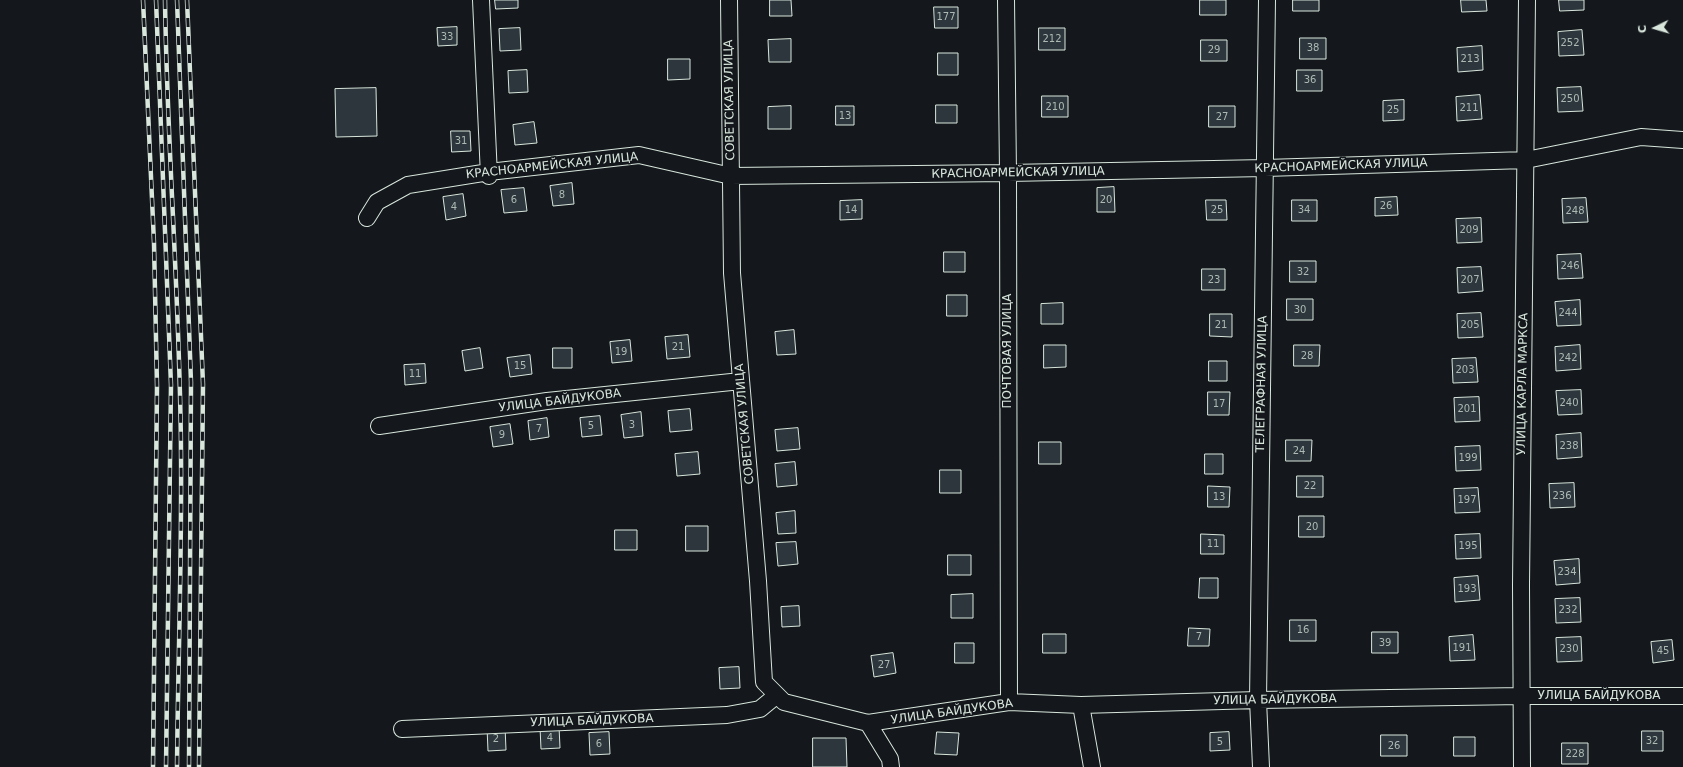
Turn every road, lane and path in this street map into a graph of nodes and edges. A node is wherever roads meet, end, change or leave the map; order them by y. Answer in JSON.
{"nodes":[{"id":1,"x":481,"y":0,"type":"edge"},
{"id":2,"x":729,"y":0,"type":"edge"},
{"id":3,"x":1006,"y":0,"type":"edge"},
{"id":4,"x":1267,"y":0,"type":"edge"},
{"id":5,"x":1527,"y":0,"type":"edge"},
{"id":6,"x":1683,"y":140,"type":"edge"},
{"id":7,"x":1526,"y":160,"type":"junction"},
{"id":8,"x":1265,"y":168,"type":"junction"},
{"id":9,"x":489,"y":174,"type":"junction"},
{"id":10,"x":1008,"y":174,"type":"junction"},
{"id":11,"x":731,"y":176,"type":"junction"},
{"id":12,"x":368,"y":218,"type":"dead end"},
{"id":13,"x":741,"y":381,"type":"junction"},
{"id":14,"x":379,"y":426,"type":"dead end"},
{"id":15,"x":777,"y":695,"type":"junction"},
{"id":16,"x":1522,"y":696,"type":"junction"},
{"id":17,"x":1683,"y":696,"type":"edge"},
{"id":18,"x":1258,"y":700,"type":"junction"},
{"id":19,"x":1009,"y":702,"type":"junction"},
{"id":20,"x":1081,"y":705,"type":"junction"},
{"id":21,"x":868,"y":724,"type":"junction"},
{"id":22,"x":402,"y":729,"type":"dead end"},
{"id":23,"x":891,"y":767,"type":"edge"},
{"id":24,"x":1092,"y":767,"type":"edge"},
{"id":25,"x":1261,"y":767,"type":"edge"},
{"id":26,"x":1522,"y":767,"type":"edge"}],
"edges":[{"from":1,"to":9,"type":"street"},
{"from":2,"to":11,"type":"street","name":"СОВЕТСКАЯ УЛИЦА"},
{"from":3,"to":10,"type":"street","name":"ПОЧТОВАЯ УЛИЦА"},
{"from":4,"to":8,"type":"street","name":"ТЕЛЕГРАФНАЯ УЛИЦА"},
{"from":5,"to":7,"type":"street","name":"УЛИЦА КАРЛА МАРКСА"},
{"from":6,"to":7,"type":"street","name":"КРАСНОАРМЕЙСКАЯ УЛИЦА"},
{"from":7,"to":8,"type":"street","name":"КРАСНОАРМЕЙСКАЯ УЛИЦА"},
{"from":7,"to":16,"type":"street","name":"УЛИЦА КАРЛА МАРКСА"},
{"from":8,"to":10,"type":"street","name":"КРАСНОАРМЕЙСКАЯ УЛИЦА"},
{"from":8,"to":18,"type":"street","name":"ТЕЛЕГРАФНАЯ УЛИЦА"},
{"from":9,"to":11,"type":"street","name":"КРАСНОАРМЕЙСКАЯ УЛИЦА"},
{"from":9,"to":12,"type":"street","name":"КРАСНОАРМЕЙСКАЯ УЛИЦА"},
{"from":10,"to":11,"type":"street","name":"КРАСНОАРМЕЙСКАЯ УЛИЦА"},
{"from":10,"to":19,"type":"street","name":"ПОЧТОВАЯ УЛИЦА"},
{"from":11,"to":13,"type":"street","name":"СОВЕТСКАЯ УЛИЦА"},
{"from":13,"to":14,"type":"street","name":"УЛИЦА БАЙДУКОВА"},
{"from":13,"to":15,"type":"street","name":"СОВЕТСКАЯ УЛИЦА"},
{"from":15,"to":21,"type":"street","name":"СОВЕТСКАЯ УЛИЦА"},
{"from":15,"to":22,"type":"street","name":"УЛИЦА БАЙДУКОВА"},
{"from":16,"to":17,"type":"street","name":"УЛИЦА БАЙДУКОВА"},
{"from":16,"to":18,"type":"street","name":"УЛИЦА БАЙДУКОВА"},
{"from":16,"to":26,"type":"street","name":"УЛИЦА КАРЛА МАРКСА"},
{"from":18,"to":20,"type":"street","name":"УЛИЦА БАЙДУКОВА"},
{"from":18,"to":25,"type":"street","name":"ТЕЛЕГРАФНАЯ УЛИЦА"},
{"from":19,"to":20,"type":"street","name":"УЛИЦА БАЙДУКОВА"},
{"from":19,"to":21,"type":"street","name":"УЛИЦА БАЙДУКОВА"},
{"from":20,"to":24,"type":"street"},
{"from":21,"to":23,"type":"street"}]}
